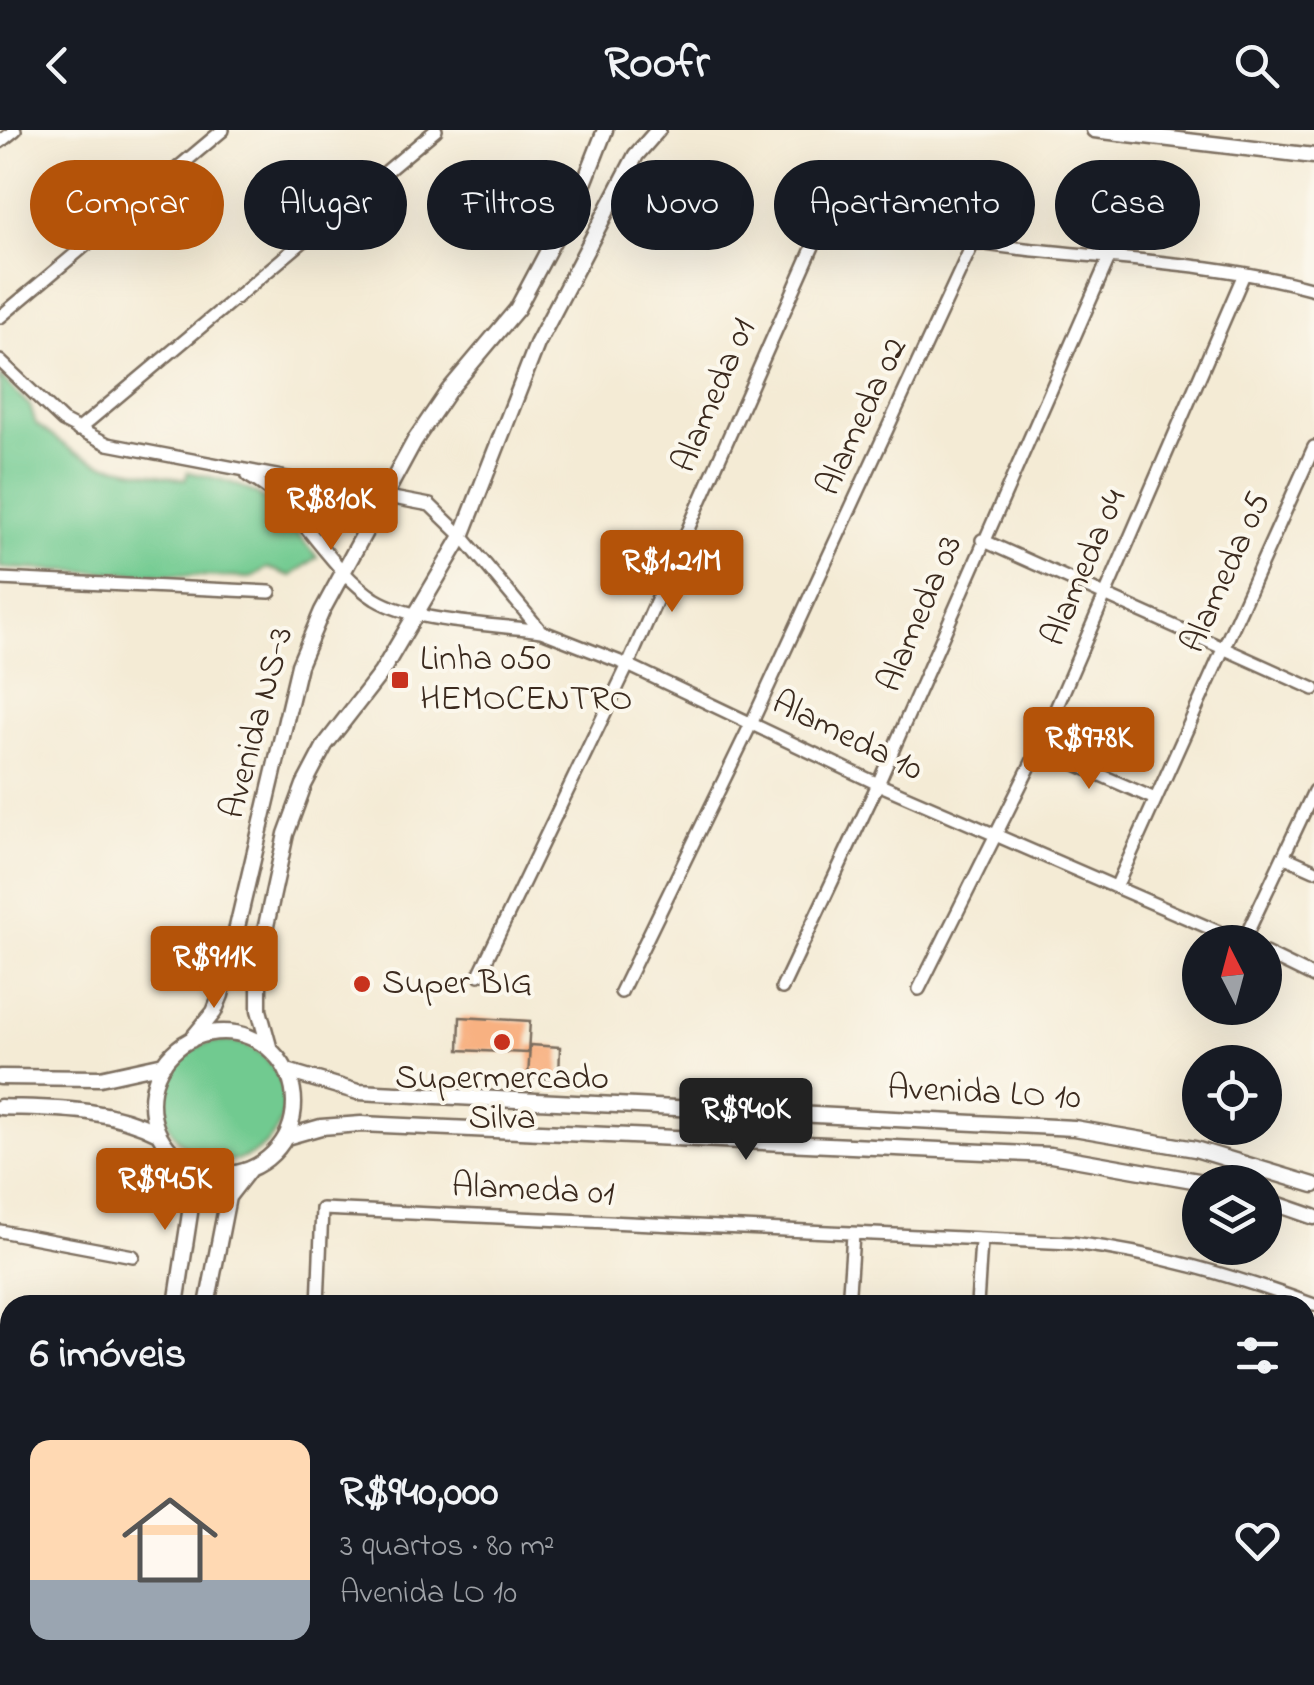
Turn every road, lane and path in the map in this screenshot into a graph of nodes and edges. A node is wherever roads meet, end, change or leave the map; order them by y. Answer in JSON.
{"nodes":[{"id":1,"x":15,"y":130,"type":"edge"},
{"id":2,"x":222,"y":130,"type":"edge"},
{"id":3,"x":436,"y":130,"type":"edge"},
{"id":4,"x":605,"y":130,"type":"edge"},
{"id":5,"x":658,"y":130,"type":"edge"},
{"id":6,"x":1094,"y":130,"type":"edge"},
{"id":7,"x":0,"y":142,"type":"edge"},
{"id":8,"x":1314,"y":156,"type":"edge"},
{"id":9,"x":808,"y":250,"type":"edge"},
{"id":10,"x":970,"y":250,"type":"edge"},
{"id":11,"x":1029,"y":250,"type":"edge"},
{"id":12,"x":1108,"y":260,"type":"junction"},
{"id":13,"x":1244,"y":274,"type":"junction"},
{"id":14,"x":1314,"y":289,"type":"edge"},
{"id":15,"x":0,"y":317,"type":"edge"},
{"id":16,"x":0,"y":361,"type":"edge"},
{"id":17,"x":78,"y":430,"type":"junction"},
{"id":18,"x":1314,"y":447,"type":"edge"},
{"id":19,"x":235,"y":470,"type":"junction"},
{"id":20,"x":386,"y":494,"type":"junction"},
{"id":21,"x":462,"y":536,"type":"junction"},
{"id":22,"x":982,"y":540,"type":"junction"},
{"id":23,"x":346,"y":572,"type":"junction"},
{"id":24,"x":0,"y":579,"type":"edge"},
{"id":25,"x":0,"y":588,"type":"edge"},
{"id":26,"x":270,"y":592,"type":"dead end"},
{"id":27,"x":1102,"y":595,"type":"junction"},
{"id":28,"x":416,"y":613,"type":"junction"},
{"id":29,"x":542,"y":631,"type":"junction"},
{"id":30,"x":1222,"y":650,"type":"junction"},
{"id":31,"x":628,"y":665,"type":"junction"},
{"id":32,"x":1314,"y":690,"type":"edge"},
{"id":33,"x":752,"y":722,"type":"junction"},
{"id":34,"x":1040,"y":748,"type":"junction"},
{"id":35,"x":878,"y":784,"type":"junction"},
{"id":36,"x":1314,"y":791,"type":"edge"},
{"id":37,"x":1155,"y":798,"type":"junction"},
{"id":38,"x":996,"y":835,"type":"junction"},
{"id":39,"x":1285,"y":857,"type":"junction"},
{"id":40,"x":1314,"y":870,"type":"edge"},
{"id":41,"x":1117,"y":885,"type":"junction"},
{"id":42,"x":1205,"y":925,"type":"edge"},
{"id":43,"x":1251,"y":925,"type":"edge"},
{"id":44,"x":1282,"y":962,"type":"edge"},
{"id":45,"x":479,"y":975,"type":"dead end"},
{"id":46,"x":1314,"y":977,"type":"edge"},
{"id":47,"x":782,"y":988,"type":"dead end"},
{"id":48,"x":919,"y":989,"type":"dead end"},
{"id":49,"x":621,"y":992,"type":"dead end"},
{"id":50,"x":191,"y":1040,"type":"junction"},
{"id":51,"x":270,"y":1050,"type":"junction"},
{"id":52,"x":164,"y":1064,"type":"junction"},
{"id":53,"x":287,"y":1071,"type":"junction"},
{"id":54,"x":0,"y":1077,"type":"edge"},
{"id":55,"x":0,"y":1107,"type":"edge"},
{"id":56,"x":158,"y":1133,"type":"junction"},
{"id":57,"x":286,"y":1137,"type":"junction"},
{"id":58,"x":182,"y":1160,"type":"junction"},
{"id":59,"x":250,"y":1168,"type":"junction"},
{"id":60,"x":1182,"y":1178,"type":"edge"},
{"id":61,"x":1314,"y":1185,"type":"edge"},
{"id":62,"x":1282,"y":1206,"type":"edge"},
{"id":63,"x":1314,"y":1217,"type":"edge"},
{"id":64,"x":0,"y":1231,"type":"edge"},
{"id":65,"x":853,"y":1235,"type":"junction"},
{"id":66,"x":981,"y":1241,"type":"junction"},
{"id":67,"x":132,"y":1256,"type":"dead end"},
{"id":68,"x":178,"y":1295,"type":"edge"},
{"id":69,"x":209,"y":1295,"type":"edge"},
{"id":70,"x":318,"y":1295,"type":"edge"},
{"id":71,"x":849,"y":1295,"type":"edge"},
{"id":72,"x":978,"y":1295,"type":"edge"},
{"id":73,"x":1285,"y":1295,"type":"edge"}],
"edges":[{"from":1,"to":7,"type":"street"},
{"from":2,"to":15,"type":"street"},
{"from":3,"to":17,"type":"street"},
{"from":4,"to":20,"type":"street","name":"Avenida NS-3"},
{"from":5,"to":21,"type":"street","name":"Avenida NS-3"},
{"from":6,"to":8,"type":"street"},
{"from":9,"to":31,"type":"street","name":"Alameda 01"},
{"from":10,"to":33,"type":"street","name":"Alameda 02"},
{"from":11,"to":12,"type":"street"},
{"from":12,"to":13,"type":"street"},
{"from":12,"to":22,"type":"street","name":"Alameda 03"},
{"from":13,"to":14,"type":"street"},
{"from":13,"to":27,"type":"street","name":"Alameda 04"},
{"from":16,"to":17,"type":"street","name":"Alameda 10"},
{"from":17,"to":19,"type":"street","name":"Alameda 10"},
{"from":18,"to":30,"type":"street","name":"Alameda 05"},
{"from":19,"to":20,"type":"street","name":"Alameda 10"},
{"from":19,"to":23,"type":"street"},
{"from":20,"to":21,"type":"street","name":"Alameda 10"},
{"from":20,"to":23,"type":"street","name":"Avenida NS-3"},
{"from":21,"to":28,"type":"street","name":"Avenida NS-3"},
{"from":21,"to":29,"type":"street","name":"Alameda 10"},
{"from":22,"to":27,"type":"street"},
{"from":22,"to":35,"type":"street","name":"Alameda 03"},
{"from":23,"to":28,"type":"street"},
{"from":23,"to":50,"type":"street","name":"Avenida NS-3"},
{"from":24,"to":25,"type":"street"},
{"from":24,"to":26,"type":"street"},
{"from":27,"to":30,"type":"street"},
{"from":27,"to":34,"type":"street","name":"Alameda 04"},
{"from":28,"to":29,"type":"street"},
{"from":28,"to":51,"type":"street","name":"Avenida NS-3"},
{"from":29,"to":31,"type":"street","name":"Alameda 10"},
{"from":30,"to":32,"type":"street"},
{"from":30,"to":37,"type":"street","name":"Alameda 05"},
{"from":31,"to":33,"type":"street","name":"Alameda 10"},
{"from":31,"to":45,"type":"street","name":"Alameda 01"},
{"from":33,"to":35,"type":"street","name":"Alameda 10"},
{"from":33,"to":49,"type":"street","name":"Alameda 02"},
{"from":34,"to":37,"type":"street"},
{"from":34,"to":38,"type":"street","name":"Alameda 04"},
{"from":35,"to":38,"type":"street","name":"Alameda 10"},
{"from":35,"to":47,"type":"street","name":"Alameda 03"},
{"from":36,"to":39,"type":"street"},
{"from":37,"to":41,"type":"street","name":"Alameda 05"},
{"from":38,"to":41,"type":"street","name":"Alameda 10"},
{"from":38,"to":48,"type":"street","name":"Alameda 04"},
{"from":39,"to":40,"type":"street"},
{"from":39,"to":43,"type":"street"},
{"from":41,"to":42,"type":"street","name":"Alameda 10"},
{"from":44,"to":46,"type":"street"},
{"from":50,"to":51,"type":"street"},
{"from":50,"to":52,"type":"street","name":"Avenida NS-3"},
{"from":51,"to":53,"type":"street","name":"Avenida NS-3"},
{"from":52,"to":54,"type":"street"},
{"from":52,"to":56,"type":"street"},
{"from":53,"to":57,"type":"street"},
{"from":53,"to":61,"type":"street","name":"Avenida LO 10"},
{"from":55,"to":56,"type":"street"},
{"from":56,"to":58,"type":"street"},
{"from":57,"to":59,"type":"street"},
{"from":57,"to":60,"type":"street","name":"Avenida LO 10"},
{"from":58,"to":59,"type":"street"},
{"from":58,"to":68,"type":"street"},
{"from":59,"to":69,"type":"street"},
{"from":62,"to":63,"type":"street"},
{"from":64,"to":67,"type":"street"},
{"from":65,"to":66,"type":"street","name":"Alameda 01"},
{"from":65,"to":70,"type":"street","name":"Alameda 01"},
{"from":65,"to":71,"type":"street"},
{"from":66,"to":72,"type":"street"},
{"from":66,"to":73,"type":"street"}]}
